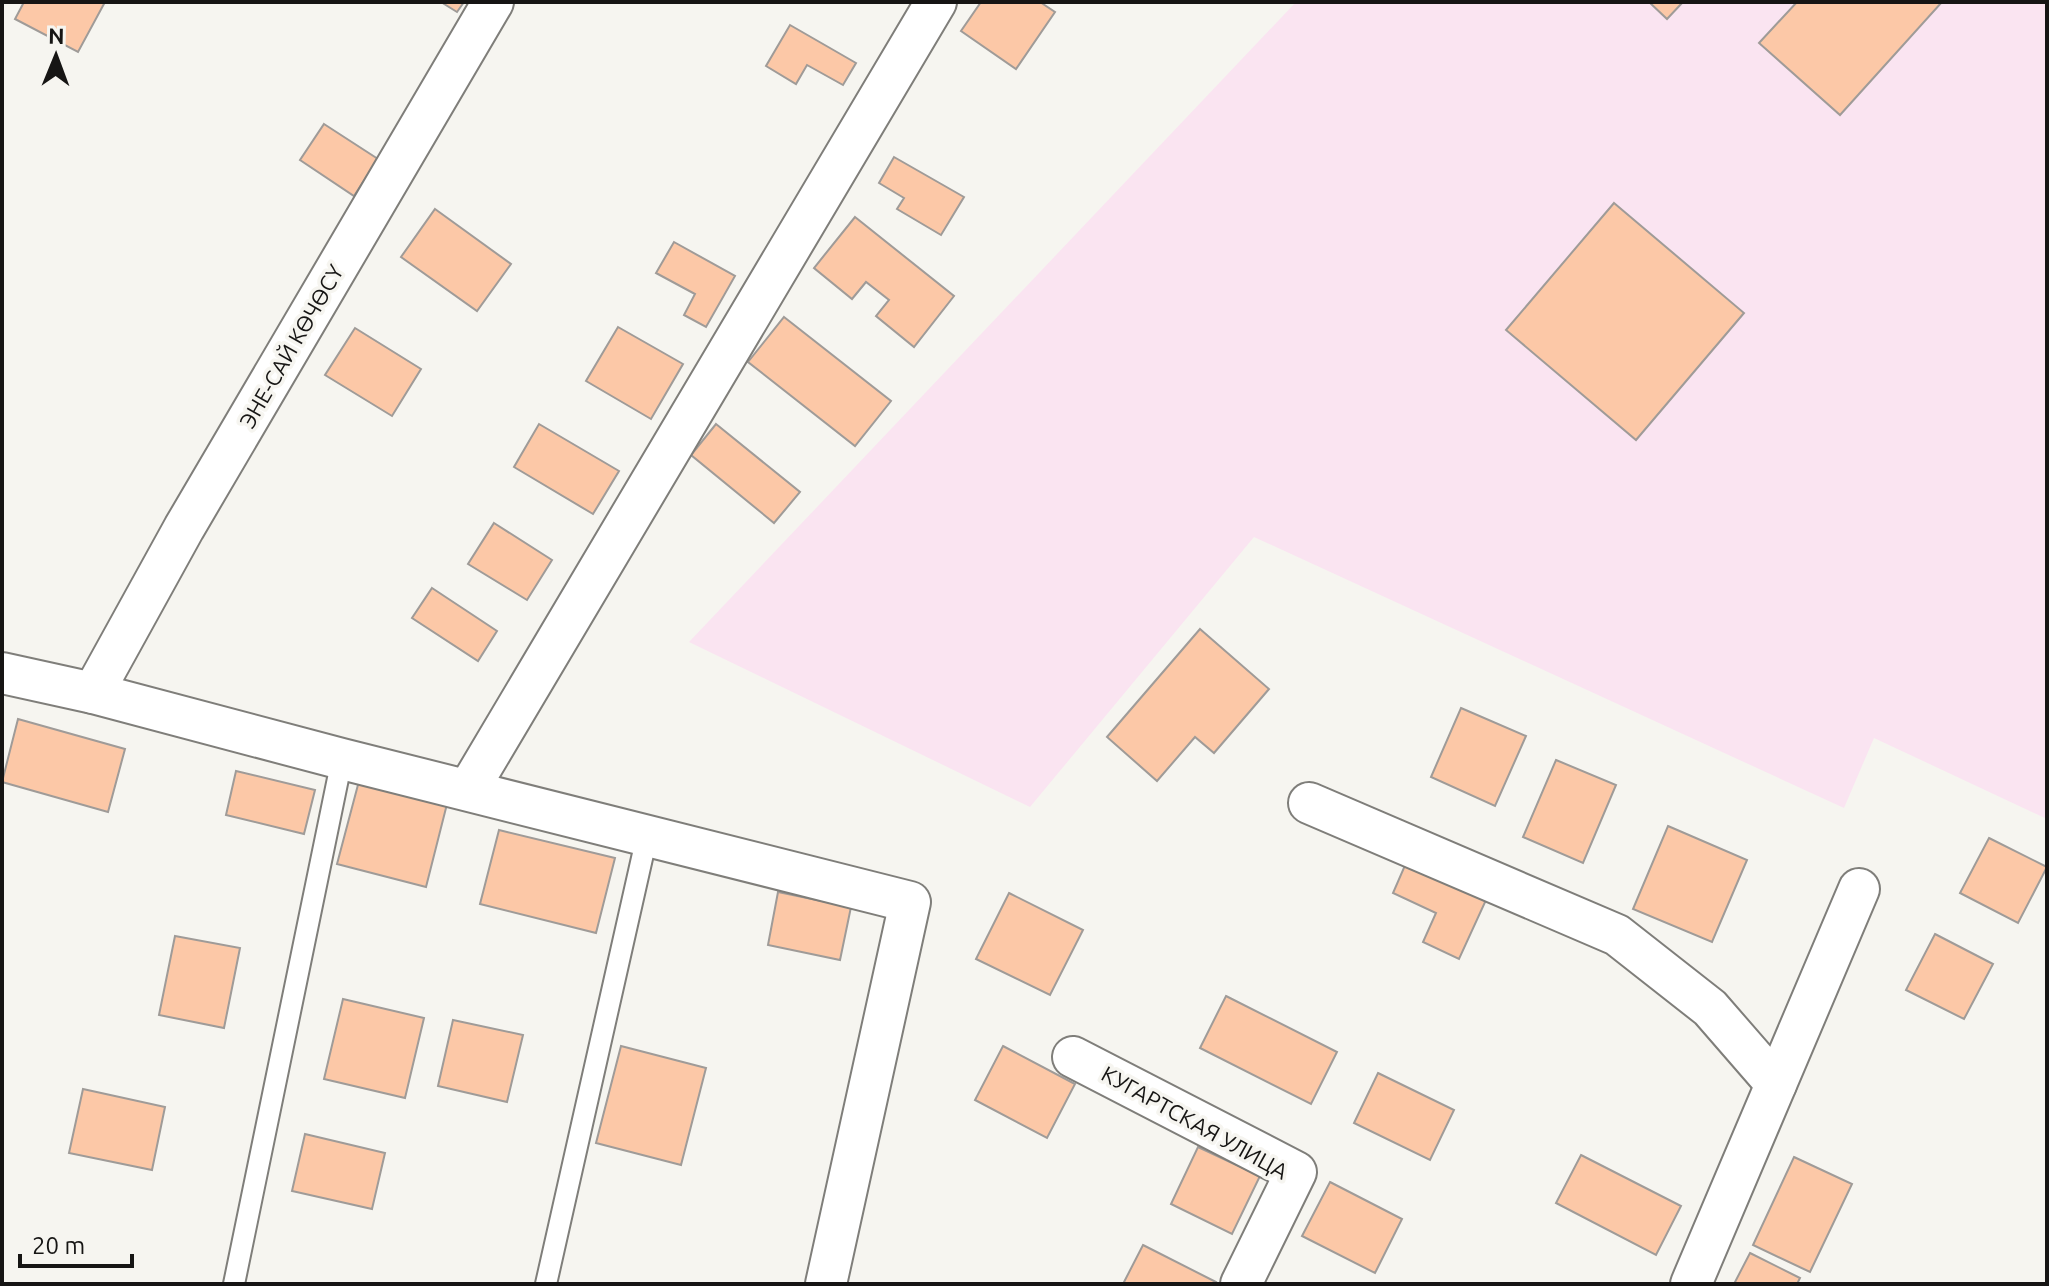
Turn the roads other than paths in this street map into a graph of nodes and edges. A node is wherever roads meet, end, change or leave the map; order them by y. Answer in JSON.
{"nodes":[{"id":1,"x":493,"y":2,"type":"edge"},
{"id":2,"x":936,"y":2,"type":"edge"},
{"id":3,"x":2,"y":673,"type":"edge"},
{"id":4,"x":93,"y":693,"type":"junction"},
{"id":5,"x":342,"y":759,"type":"junction"},
{"id":6,"x":468,"y":790,"type":"junction"},
{"id":7,"x":1309,"y":803,"type":"dead end"},
{"id":8,"x":647,"y":836,"type":"junction"},
{"id":9,"x":1859,"y":889,"type":"dead end"},
{"id":10,"x":1073,"y":1057,"type":"dead end"},
{"id":11,"x":1776,"y":1084,"type":"junction"},
{"id":12,"x":234,"y":1284,"type":"edge"},
{"id":13,"x":546,"y":1284,"type":"edge"},
{"id":14,"x":826,"y":1284,"type":"edge"},
{"id":15,"x":1241,"y":1284,"type":"edge"},
{"id":16,"x":1691,"y":1284,"type":"edge"}],
"edges":[{"from":1,"to":4,"type":"street","name":"ЭНЕ-САЙ КӨЧӨСҮ"},
{"from":2,"to":6,"type":"street"},
{"from":3,"to":4,"type":"street"},
{"from":4,"to":5,"type":"street"},
{"from":5,"to":6,"type":"street"},
{"from":5,"to":12,"type":"lane"},
{"from":6,"to":8,"type":"street"},
{"from":7,"to":11,"type":"street"},
{"from":8,"to":13,"type":"lane"},
{"from":8,"to":14,"type":"street"},
{"from":9,"to":11,"type":"street"},
{"from":10,"to":15,"type":"street","name":"КУГАРТСКАЯ УЛИЦА"},
{"from":11,"to":16,"type":"street"}]}
